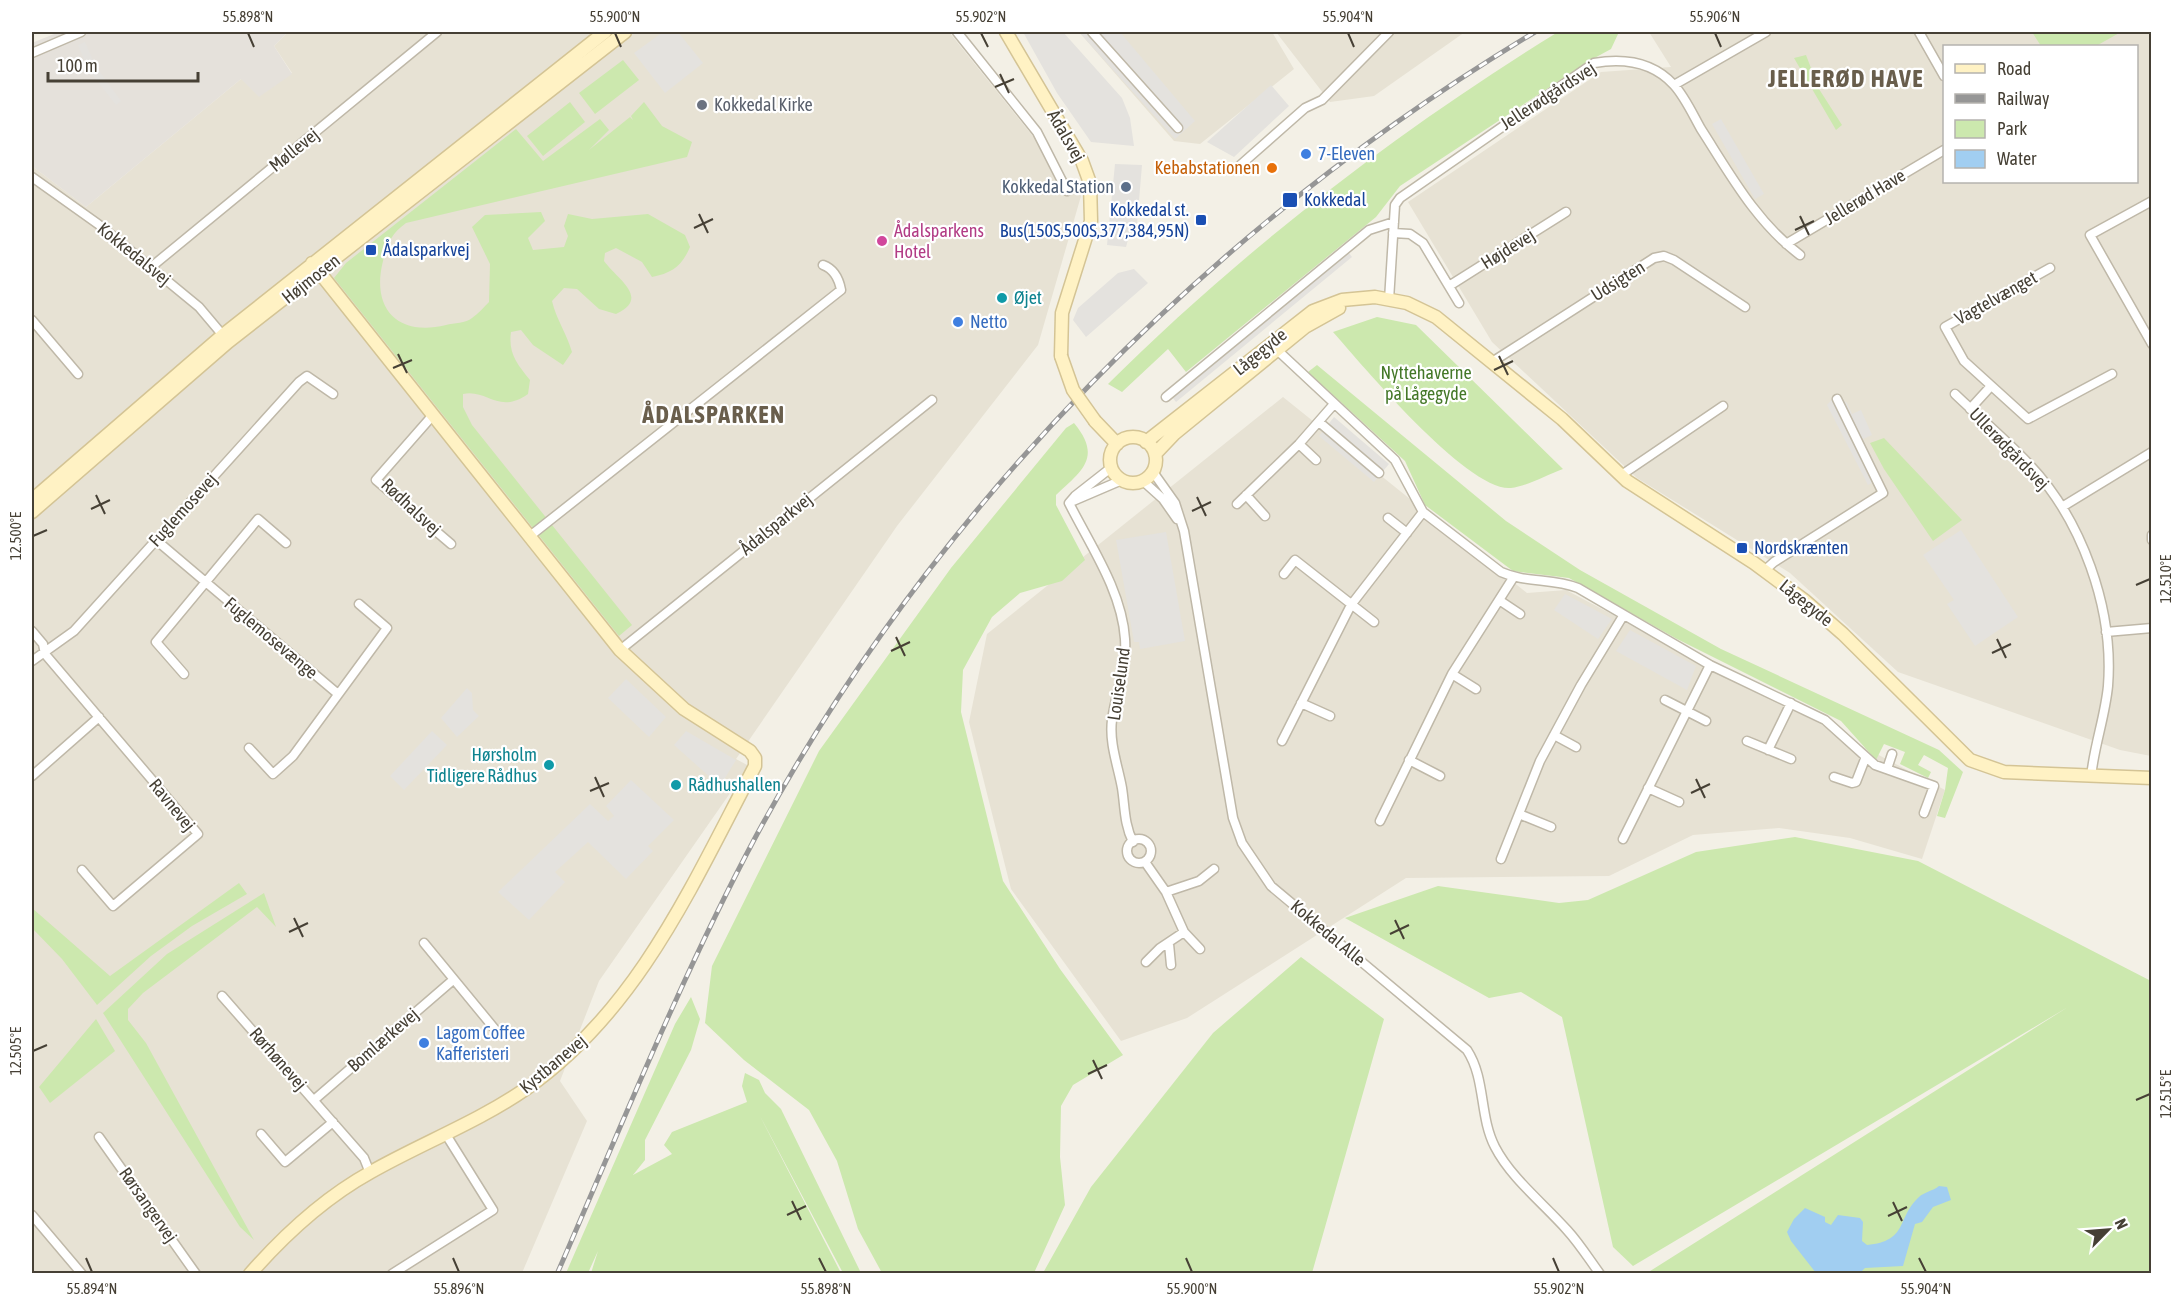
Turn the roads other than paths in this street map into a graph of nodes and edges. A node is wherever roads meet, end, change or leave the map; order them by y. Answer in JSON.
{"nodes":[{"id":1,"x":81,"y":32,"type":"edge"},
{"id":2,"x":437,"y":32,"type":"edge"},
{"id":3,"x":626,"y":32,"type":"edge"},
{"id":4,"x":957,"y":32,"type":"edge"},
{"id":5,"x":1006,"y":32,"type":"edge"},
{"id":6,"x":1092,"y":32,"type":"edge"},
{"id":7,"x":1389,"y":32,"type":"edge"},
{"id":8,"x":1766,"y":32,"type":"edge"},
{"id":9,"x":1919,"y":32,"type":"edge"},
{"id":10,"x":607,"y":35,"type":"edge"},
{"id":11,"x":32,"y":53,"type":"edge"},
{"id":12,"x":1943,"y":74,"type":"edge"},
{"id":13,"x":1674,"y":85,"type":"junction"},
{"id":14,"x":1178,"y":128,"type":"dead end"},
{"id":15,"x":1943,"y":151,"type":"edge"},
{"id":16,"x":1237,"y":168,"type":"dead end"},
{"id":17,"x":32,"y":177,"type":"edge"},
{"id":18,"x":1067,"y":191,"type":"dead end"},
{"id":19,"x":2151,"y":201,"type":"edge"},
{"id":20,"x":1566,"y":212,"type":"dead end"},
{"id":21,"x":1394,"y":222,"type":"junction"},
{"id":22,"x":1393,"y":233,"type":"junction"},
{"id":23,"x":1786,"y":244,"type":"junction"},
{"id":24,"x":1800,"y":255,"type":"dead end"},
{"id":25,"x":823,"y":266,"type":"dead end"},
{"id":26,"x":150,"y":268,"type":"junction"},
{"id":27,"x":316,"y":268,"type":"junction"},
{"id":28,"x":2049,"y":268,"type":"dead end"},
{"id":29,"x":1449,"y":286,"type":"junction"},
{"id":30,"x":1389,"y":300,"type":"junction"},
{"id":31,"x":1459,"y":303,"type":"dead end"},
{"id":32,"x":1745,"y":307,"type":"dead end"},
{"id":33,"x":32,"y":320,"type":"edge"},
{"id":34,"x":225,"y":339,"type":"junction"},
{"id":35,"x":2151,"y":344,"type":"edge"},
{"id":36,"x":1274,"y":347,"type":"junction"},
{"id":37,"x":1492,"y":362,"type":"junction"},
{"id":38,"x":78,"y":374,"type":"dead end"},
{"id":39,"x":2112,"y":374,"type":"dead end"},
{"id":40,"x":1991,"y":386,"type":"junction"},
{"id":41,"x":333,"y":394,"type":"dead end"},
{"id":42,"x":1955,"y":394,"type":"dead end"},
{"id":43,"x":1166,"y":397,"type":"dead end"},
{"id":44,"x":1837,"y":399,"type":"dead end"},
{"id":45,"x":932,"y":400,"type":"dead end"},
{"id":46,"x":1334,"y":404,"type":"junction"},
{"id":47,"x":1723,"y":406,"type":"dead end"},
{"id":48,"x":1970,"y":409,"type":"junction"},
{"id":49,"x":433,"y":415,"type":"junction"},
{"id":50,"x":1319,"y":422,"type":"junction"},
{"id":51,"x":1146,"y":442,"type":"junction"},
{"id":52,"x":1117,"y":444,"type":"junction"},
{"id":53,"x":1299,"y":444,"type":"junction"},
{"id":54,"x":2151,"y":452,"type":"edge"},
{"id":55,"x":1155,"y":454,"type":"junction"},
{"id":56,"x":1316,"y":460,"type":"dead end"},
{"id":57,"x":1112,"y":467,"type":"junction"},
{"id":58,"x":1153,"y":472,"type":"junction"},
{"id":59,"x":1379,"y":473,"type":"dead end"},
{"id":60,"x":1620,"y":476,"type":"junction"},
{"id":61,"x":1122,"y":480,"type":"junction"},
{"id":62,"x":1143,"y":481,"type":"junction"},
{"id":63,"x":1246,"y":495,"type":"junction"},
{"id":64,"x":36,"y":498,"type":"edge"},
{"id":65,"x":1073,"y":502,"type":"junction"},
{"id":66,"x":1237,"y":504,"type":"dead end"},
{"id":67,"x":2062,"y":507,"type":"junction"},
{"id":68,"x":32,"y":512,"type":"edge"},
{"id":69,"x":1423,"y":512,"type":"junction"},
{"id":70,"x":1265,"y":516,"type":"dead end"},
{"id":71,"x":1388,"y":518,"type":"dead end"},
{"id":72,"x":1183,"y":526,"type":"junction"},
{"id":73,"x":1407,"y":533,"type":"junction"},
{"id":74,"x":530,"y":536,"type":"junction"},
{"id":75,"x":156,"y":540,"type":"junction"},
{"id":76,"x":286,"y":543,"type":"dead end"},
{"id":77,"x":452,"y":544,"type":"dead end"},
{"id":78,"x":1764,"y":570,"type":"junction"},
{"id":79,"x":1284,"y":574,"type":"dead end"},
{"id":80,"x":1513,"y":578,"type":"junction"},
{"id":81,"x":204,"y":582,"type":"junction"},
{"id":82,"x":1499,"y":600,"type":"junction"},
{"id":83,"x":359,"y":604,"type":"dead end"},
{"id":84,"x":1351,"y":605,"type":"junction"},
{"id":85,"x":1520,"y":614,"type":"dead end"},
{"id":86,"x":1623,"y":616,"type":"junction"},
{"id":87,"x":1374,"y":622,"type":"dead end"},
{"id":88,"x":2151,"y":628,"type":"edge"},
{"id":89,"x":32,"y":631,"type":"edge"},
{"id":90,"x":2106,"y":632,"type":"junction"},
{"id":91,"x":620,"y":650,"type":"junction"},
{"id":92,"x":45,"y":654,"type":"junction"},
{"id":93,"x":32,"y":661,"type":"edge"},
{"id":94,"x":1710,"y":665,"type":"junction"},
{"id":95,"x":184,"y":674,"type":"dead end"},
{"id":96,"x":1452,"y":674,"type":"junction"},
{"id":97,"x":1476,"y":688,"type":"dead end"},
{"id":98,"x":338,"y":694,"type":"junction"},
{"id":99,"x":1665,"y":700,"type":"dead end"},
{"id":100,"x":1791,"y":703,"type":"junction"},
{"id":101,"x":1301,"y":704,"type":"junction"},
{"id":102,"x":1685,"y":711,"type":"junction"},
{"id":103,"x":1330,"y":716,"type":"dead end"},
{"id":104,"x":99,"y":717,"type":"junction"},
{"id":105,"x":1706,"y":721,"type":"dead end"},
{"id":106,"x":1554,"y":735,"type":"junction"},
{"id":107,"x":1282,"y":741,"type":"dead end"},
{"id":108,"x":1747,"y":741,"type":"dead end"},
{"id":109,"x":1576,"y":747,"type":"dead end"},
{"id":110,"x":249,"y":748,"type":"dead end"},
{"id":111,"x":1768,"y":750,"type":"junction"},
{"id":112,"x":1892,"y":754,"type":"dead end"},
{"id":113,"x":1791,"y":759,"type":"dead end"},
{"id":114,"x":1866,"y":759,"type":"junction"},
{"id":115,"x":1409,"y":760,"type":"junction"},
{"id":116,"x":1887,"y":769,"type":"junction"},
{"id":117,"x":32,"y":776,"type":"edge"},
{"id":118,"x":1440,"y":776,"type":"dead end"},
{"id":119,"x":1834,"y":777,"type":"dead end"},
{"id":120,"x":2091,"y":777,"type":"junction"},
{"id":121,"x":2151,"y":778,"type":"edge"},
{"id":122,"x":1648,"y":788,"type":"junction"},
{"id":123,"x":1679,"y":802,"type":"dead end"},
{"id":124,"x":1924,"y":813,"type":"dead end"},
{"id":125,"x":1519,"y":814,"type":"junction"},
{"id":126,"x":1380,"y":821,"type":"dead end"},
{"id":127,"x":1551,"y":827,"type":"dead end"},
{"id":128,"x":1623,"y":839,"type":"dead end"},
{"id":129,"x":1133,"y":842,"type":"junction"},
{"id":130,"x":1501,"y":859,"type":"dead end"},
{"id":131,"x":1145,"y":862,"type":"junction"},
{"id":132,"x":1214,"y":869,"type":"dead end"},
{"id":133,"x":82,"y":870,"type":"dead end"},
{"id":134,"x":1166,"y":892,"type":"junction"},
{"id":135,"x":1184,"y":932,"type":"junction"},
{"id":136,"x":424,"y":943,"type":"dead end"},
{"id":137,"x":1169,"y":944,"type":"junction"},
{"id":138,"x":1200,"y":949,"type":"dead end"},
{"id":139,"x":1146,"y":962,"type":"dead end"},
{"id":140,"x":1171,"y":965,"type":"dead end"},
{"id":141,"x":453,"y":980,"type":"junction"},
{"id":142,"x":222,"y":996,"type":"dead end"},
{"id":143,"x":498,"y":1033,"type":"dead end"},
{"id":144,"x":314,"y":1100,"type":"junction"},
{"id":145,"x":333,"y":1122,"type":"junction"},
{"id":146,"x":445,"y":1133,"type":"junction"},
{"id":147,"x":261,"y":1134,"type":"dead end"},
{"id":148,"x":99,"y":1137,"type":"dead end"},
{"id":149,"x":370,"y":1173,"type":"junction"},
{"id":150,"x":32,"y":1215,"type":"edge"},
{"id":151,"x":81,"y":1274,"type":"edge"},
{"id":152,"x":196,"y":1274,"type":"edge"},
{"id":153,"x":250,"y":1274,"type":"edge"},
{"id":154,"x":392,"y":1274,"type":"edge"},
{"id":155,"x":1600,"y":1274,"type":"edge"}],
"edges":[{"from":1,"to":11,"type":"street"},
{"from":2,"to":26,"type":"street","name":"Møllevej"},
{"from":3,"to":10,"type":"street","name":"Højmosen"},
{"from":4,"to":18,"type":"street"},
{"from":5,"to":52,"type":"street","name":"Ådalsvej","bridge":true},
{"from":6,"to":14,"type":"street"},
{"from":7,"to":16,"type":"street"},
{"from":8,"to":13,"type":"street"},
{"from":9,"to":12,"type":"street"},
{"from":10,"to":27,"type":"street","name":"Højmosen"},
{"from":13,"to":21,"type":"street","name":"Jellerødgårdsvej"},
{"from":13,"to":23,"type":"street","name":"Jellerødgårdsvej"},
{"from":15,"to":23,"type":"street","name":"Jellerød Have"},
{"from":17,"to":26,"type":"street","name":"Kokkedalsvej"},
{"from":19,"to":35,"type":"street"},
{"from":20,"to":29,"type":"street","name":"Højdevej"},
{"from":21,"to":22,"type":"street","name":"Jellerødgårdsvej"},
{"from":21,"to":43,"type":"street","name":"Lågegyde"},
{"from":22,"to":29,"type":"street"},
{"from":22,"to":30,"type":"street","name":"Jellerødgårdsvej"},
{"from":23,"to":24,"type":"street","name":"Jellerødgårdsvej"},
{"from":25,"to":74,"type":"street"},
{"from":26,"to":34,"type":"street","name":"Kokkedalsvej"},
{"from":27,"to":34,"type":"street","name":"Højmosen"},
{"from":27,"to":49,"type":"street"},
{"from":28,"to":40,"type":"street","name":"Vagtelvænget"},
{"from":29,"to":31,"type":"street"},
{"from":30,"to":36,"type":"street","name":"Lågegyde"},
{"from":30,"to":36,"type":"street","name":"Lågegyde"},
{"from":30,"to":37,"type":"street","name":"Lågegyde"},
{"from":32,"to":37,"type":"street","name":"Udsigten"},
{"from":33,"to":38,"type":"street"},
{"from":34,"to":64,"type":"street","name":"Højmosen"},
{"from":36,"to":46,"type":"street"},
{"from":36,"to":51,"type":"street","name":"Lågegyde"},
{"from":36,"to":55,"type":"street","name":"Lågegyde"},
{"from":37,"to":60,"type":"street","name":"Lågegyde"},
{"from":39,"to":40,"type":"street","name":"Vagtelvænget"},
{"from":40,"to":48,"type":"street"},
{"from":41,"to":75,"type":"street","name":"Fuglemosevej"},
{"from":42,"to":48,"type":"street","name":"Ullerødgårdsvej"},
{"from":44,"to":78,"type":"street"},
{"from":45,"to":91,"type":"street","name":"Ådalsparkvej"},
{"from":46,"to":50,"type":"street"},
{"from":46,"to":69,"type":"street"},
{"from":47,"to":60,"type":"street"},
{"from":48,"to":67,"type":"street","name":"Ullerødgårdsvej"},
{"from":49,"to":74,"type":"street"},
{"from":49,"to":77,"type":"street","name":"Rødhalsvej"},
{"from":50,"to":53,"type":"street"},
{"from":50,"to":59,"type":"street"},
{"from":51,"to":52,"type":"street"},
{"from":51,"to":55,"type":"street"},
{"from":52,"to":57,"type":"street"},
{"from":53,"to":56,"type":"street"},
{"from":53,"to":63,"type":"street"},
{"from":54,"to":67,"type":"street","name":"Ullerødgårdsvej"},
{"from":55,"to":58,"type":"street"},
{"from":57,"to":61,"type":"street"},
{"from":57,"to":65,"type":"street"},
{"from":58,"to":62,"type":"street"},
{"from":58,"to":72,"type":"street","name":"Kokkedal Alle"},
{"from":60,"to":78,"type":"street","name":"Lågegyde"},
{"from":61,"to":62,"type":"street"},
{"from":61,"to":65,"type":"street"},
{"from":62,"to":72,"type":"street","name":"Kokkedal Alle"},
{"from":63,"to":66,"type":"street"},
{"from":63,"to":70,"type":"street"},
{"from":64,"to":68,"type":"street","name":"Højmosen"},
{"from":65,"to":129,"type":"street","name":"Louiselund"},
{"from":67,"to":90,"type":"street","name":"Ullerødgårdsvej"},
{"from":69,"to":73,"type":"street"},
{"from":69,"to":80,"type":"street"},
{"from":71,"to":73,"type":"street"},
{"from":72,"to":155,"type":"street","name":"Kokkedal Alle"},
{"from":73,"to":84,"type":"street"},
{"from":74,"to":91,"type":"street"},
{"from":75,"to":81,"type":"street","name":"Fuglemosevænge"},
{"from":75,"to":92,"type":"street","name":"Fuglemosevej"},
{"from":76,"to":81,"type":"street"},
{"from":78,"to":120,"type":"street","name":"Lågegyde"},
{"from":79,"to":84,"type":"street"},
{"from":80,"to":82,"type":"street"},
{"from":80,"to":86,"type":"street"},
{"from":81,"to":95,"type":"street"},
{"from":81,"to":98,"type":"street","name":"Fuglemosevænge"},
{"from":82,"to":85,"type":"street"},
{"from":82,"to":96,"type":"street"},
{"from":83,"to":98,"type":"street"},
{"from":84,"to":87,"type":"street"},
{"from":84,"to":101,"type":"street"},
{"from":86,"to":94,"type":"street"},
{"from":86,"to":106,"type":"street"},
{"from":88,"to":90,"type":"street"},
{"from":89,"to":92,"type":"street","name":"Ravnevej"},
{"from":90,"to":120,"type":"street","name":"Ullerødgårdsvej"},
{"from":91,"to":146,"type":"street","name":"Kystbanevej"},
{"from":92,"to":93,"type":"street","name":"Fuglemosevej"},
{"from":92,"to":104,"type":"street","name":"Ravnevej"},
{"from":94,"to":100,"type":"street"},
{"from":94,"to":102,"type":"street"},
{"from":96,"to":97,"type":"street"},
{"from":96,"to":115,"type":"street"},
{"from":98,"to":110,"type":"street"},
{"from":99,"to":102,"type":"street"},
{"from":100,"to":111,"type":"street"},
{"from":100,"to":114,"type":"street"},
{"from":101,"to":103,"type":"street"},
{"from":101,"to":107,"type":"street"},
{"from":102,"to":105,"type":"street"},
{"from":102,"to":122,"type":"street"},
{"from":104,"to":117,"type":"street"},
{"from":104,"to":133,"type":"street","name":"Ravnevej"},
{"from":106,"to":109,"type":"street"},
{"from":106,"to":125,"type":"street"},
{"from":108,"to":111,"type":"street"},
{"from":111,"to":113,"type":"street"},
{"from":112,"to":116,"type":"street"},
{"from":114,"to":116,"type":"street"},
{"from":114,"to":119,"type":"street"},
{"from":115,"to":118,"type":"street"},
{"from":115,"to":126,"type":"street"},
{"from":116,"to":124,"type":"street"},
{"from":120,"to":121,"type":"street","name":"Lågegyde"},
{"from":122,"to":123,"type":"street"},
{"from":122,"to":128,"type":"street"},
{"from":125,"to":127,"type":"street"},
{"from":125,"to":130,"type":"street"},
{"from":129,"to":131,"type":"street"},
{"from":129,"to":131,"type":"street"},
{"from":131,"to":134,"type":"street"},
{"from":132,"to":134,"type":"street"},
{"from":134,"to":135,"type":"street"},
{"from":135,"to":137,"type":"street"},
{"from":135,"to":138,"type":"street"},
{"from":136,"to":141,"type":"street"},
{"from":137,"to":139,"type":"street"},
{"from":137,"to":140,"type":"street"},
{"from":141,"to":143,"type":"street"},
{"from":141,"to":144,"type":"street","name":"Bomlærkevej"},
{"from":142,"to":144,"type":"street","name":"Rørhønevej"},
{"from":144,"to":145,"type":"street","name":"Rørhønevej"},
{"from":145,"to":147,"type":"street"},
{"from":145,"to":149,"type":"street","name":"Rørhønevej"},
{"from":146,"to":149,"type":"street","name":"Kystbanevej"},
{"from":146,"to":154,"type":"street"},
{"from":148,"to":152,"type":"street","name":"Rørsangervej"},
{"from":149,"to":153,"type":"street","name":"Kystbanevej"},
{"from":150,"to":151,"type":"street"}]}
